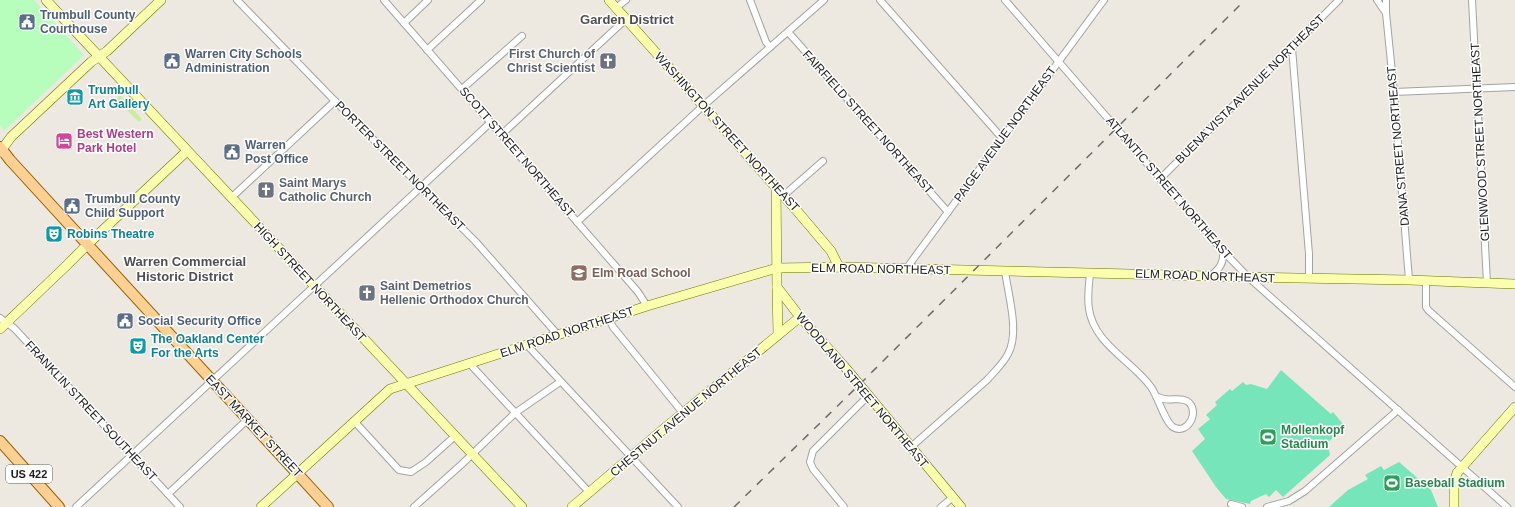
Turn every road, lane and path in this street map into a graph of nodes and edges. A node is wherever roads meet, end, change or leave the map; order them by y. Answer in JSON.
{"nodes":[{"id":1,"x":46,"y":0,"type":"edge"},
{"id":2,"x":161,"y":0,"type":"edge"},
{"id":3,"x":237,"y":0,"type":"edge"},
{"id":4,"x":384,"y":0,"type":"edge"},
{"id":5,"x":428,"y":0,"type":"edge"},
{"id":6,"x":481,"y":0,"type":"edge"},
{"id":7,"x":609,"y":0,"type":"edge"},
{"id":8,"x":626,"y":0,"type":"edge"},
{"id":9,"x":750,"y":0,"type":"edge"},
{"id":10,"x":824,"y":0,"type":"edge"},
{"id":11,"x":880,"y":0,"type":"edge"},
{"id":12,"x":1005,"y":0,"type":"edge"},
{"id":13,"x":1104,"y":0,"type":"edge"},
{"id":14,"x":1339,"y":0,"type":"edge"},
{"id":15,"x":1377,"y":0,"type":"edge"},
{"id":16,"x":1386,"y":0,"type":"edge"},
{"id":17,"x":1472,"y":0,"type":"edge"},
{"id":18,"x":616,"y":8,"type":"junction"},
{"id":19,"x":1386,"y":13,"type":"junction"},
{"id":20,"x":626,"y":19,"type":"junction"},
{"id":21,"x":404,"y":23,"type":"junction"},
{"id":22,"x":788,"y":32,"type":"junction"},
{"id":23,"x":522,"y":36,"type":"dead end"},
{"id":24,"x":770,"y":47,"type":"junction"},
{"id":25,"x":1292,"y":48,"type":"junction"},
{"id":26,"x":427,"y":50,"type":"junction"},
{"id":27,"x":99,"y":56,"type":"junction"},
{"id":28,"x":1059,"y":62,"type":"junction"},
{"id":29,"x":1515,"y":87,"type":"edge"},
{"id":30,"x":1477,"y":89,"type":"junction"},
{"id":31,"x":462,"y":90,"type":"junction"},
{"id":32,"x":1394,"y":92,"type":"junction"},
{"id":33,"x":335,"y":101,"type":"junction"},
{"id":34,"x":703,"y":106,"type":"junction"},
{"id":35,"x":490,"y":123,"type":"junction"},
{"id":36,"x":501,"y":135,"type":"junction"},
{"id":37,"x":1002,"y":138,"type":"junction"},
{"id":38,"x":1,"y":150,"type":"edge"},
{"id":39,"x":187,"y":151,"type":"junction"},
{"id":40,"x":823,"y":162,"type":"dead end"},
{"id":41,"x":1160,"y":179,"type":"junction"},
{"id":42,"x":421,"y":187,"type":"junction"},
{"id":43,"x":776,"y":188,"type":"junction"},
{"id":44,"x":783,"y":196,"type":"junction"},
{"id":45,"x":231,"y":198,"type":"junction"},
{"id":46,"x":948,"y":212,"type":"junction"},
{"id":47,"x":577,"y":222,"type":"junction"},
{"id":48,"x":88,"y":244,"type":"junction"},
{"id":49,"x":1222,"y":250,"type":"junction"},
{"id":50,"x":839,"y":267,"type":"junction"},
{"id":51,"x":776,"y":268,"type":"junction"},
{"id":52,"x":906,"y":269,"type":"junction"},
{"id":53,"x":1005,"y":271,"type":"junction"},
{"id":54,"x":1090,"y":273,"type":"junction"},
{"id":55,"x":1210,"y":276,"type":"junction"},
{"id":56,"x":1248,"y":277,"type":"junction"},
{"id":57,"x":1309,"y":278,"type":"junction"},
{"id":58,"x":1409,"y":280,"type":"junction"},
{"id":59,"x":1426,"y":281,"type":"junction"},
{"id":60,"x":1487,"y":283,"type":"junction"},
{"id":61,"x":1515,"y":284,"type":"edge"},
{"id":62,"x":314,"y":286,"type":"junction"},
{"id":63,"x":777,"y":287,"type":"junction"},
{"id":64,"x":647,"y":306,"type":"junction"},
{"id":65,"x":800,"y":317,"type":"junction"},
{"id":66,"x":609,"y":319,"type":"junction"},
{"id":67,"x":2,"y":323,"type":"edge"},
{"id":68,"x":558,"y":335,"type":"junction"},
{"id":69,"x":778,"y":335,"type":"junction"},
{"id":70,"x":527,"y":345,"type":"junction"},
{"id":71,"x":469,"y":363,"type":"junction"},
{"id":72,"x":212,"y":380,"type":"junction"},
{"id":73,"x":560,"y":382,"type":"junction"},
{"id":74,"x":406,"y":384,"type":"junction"},
{"id":75,"x":1515,"y":387,"type":"edge"},
{"id":76,"x":868,"y":396,"type":"junction"},
{"id":77,"x":1158,"y":397,"type":"junction"},
{"id":78,"x":1515,"y":407,"type":"edge"},
{"id":79,"x":1398,"y":410,"type":"junction"},
{"id":80,"x":515,"y":413,"type":"junction"},
{"id":81,"x":683,"y":413,"type":"junction"},
{"id":82,"x":248,"y":419,"type":"junction"},
{"id":83,"x":354,"y":422,"type":"junction"},
{"id":84,"x":455,"y":436,"type":"junction"},
{"id":85,"x":0,"y":441,"type":"edge"},
{"id":86,"x":911,"y":448,"type":"junction"},
{"id":87,"x":472,"y":454,"type":"junction"},
{"id":88,"x":131,"y":455,"type":"junction"},
{"id":89,"x":631,"y":456,"type":"junction"},
{"id":90,"x":1461,"y":468,"type":"junction"},
{"id":91,"x":298,"y":473,"type":"junction"},
{"id":92,"x":589,"y":492,"type":"junction"},
{"id":93,"x":168,"y":494,"type":"junction"},
{"id":94,"x":953,"y":497,"type":"junction"},
{"id":95,"x":1231,"y":504,"type":"dead end"},
{"id":96,"x":418,"y":506,"type":"edge"},
{"id":97,"x":59,"y":507,"type":"edge"},
{"id":98,"x":76,"y":507,"type":"edge"},
{"id":99,"x":180,"y":507,"type":"edge"},
{"id":100,"x":261,"y":507,"type":"edge"},
{"id":101,"x":328,"y":507,"type":"edge"},
{"id":102,"x":522,"y":507,"type":"edge"},
{"id":103,"x":572,"y":507,"type":"edge"},
{"id":104,"x":678,"y":507,"type":"edge"},
{"id":105,"x":844,"y":507,"type":"edge"},
{"id":106,"x":941,"y":507,"type":"edge"},
{"id":107,"x":961,"y":507,"type":"edge"},
{"id":108,"x":1242,"y":507,"type":"edge"},
{"id":109,"x":1267,"y":507,"type":"edge"},
{"id":110,"x":1454,"y":507,"type":"edge"},
{"id":111,"x":1507,"y":507,"type":"edge"}],
"edges":[{"from":1,"to":27,"type":"street","name":"HIGH STREET NORTHEAST"},
{"from":2,"to":27,"type":"street"},
{"from":3,"to":33,"type":"street","name":"PORTER STREET NORTHEAST"},
{"from":4,"to":21,"type":"street","name":"SCOTT STREET NORTHEAST"},
{"from":5,"to":21,"type":"street"},
{"from":6,"to":26,"type":"street"},
{"from":7,"to":18,"type":"street","name":"WASHINGTON STREET NORTHEAST"},
{"from":8,"to":18,"type":"street"},
{"from":9,"to":24,"type":"street"},
{"from":10,"to":22,"type":"street"},
{"from":11,"to":37,"type":"street"},
{"from":12,"to":28,"type":"street","name":"ATLANTIC STREET NORTHEAST"},
{"from":13,"to":28,"type":"street","name":"PAIGE AVENUE NORTHEAST"},
{"from":14,"to":25,"type":"street","name":"BUENA VISTA AVENUE NORTHEAST"},
{"from":15,"to":19,"type":"street","name":"DANA STREET NORTHEAST"},
{"from":16,"to":19,"type":"street","name":"DANA STREET NORTHEAST"},
{"from":17,"to":30,"type":"street","name":"GLENWOOD STREET NORTHEAST"},
{"from":18,"to":20,"type":"street","name":"WASHINGTON STREET NORTHEAST"},
{"from":19,"to":32,"type":"street","name":"DANA STREET NORTHEAST"},
{"from":20,"to":34,"type":"street","name":"WASHINGTON STREET NORTHEAST"},
{"from":20,"to":36,"type":"street"},
{"from":21,"to":26,"type":"street","name":"SCOTT STREET NORTHEAST"},
{"from":22,"to":24,"type":"street"},
{"from":22,"to":46,"type":"street","name":"FAIRFIELD STREET NORTHEAST"},
{"from":23,"to":31,"type":"street"},
{"from":24,"to":34,"type":"street"},
{"from":25,"to":41,"type":"street","name":"BUENA VISTA AVENUE NORTHEAST"},
{"from":25,"to":57,"type":"street"},
{"from":26,"to":31,"type":"street","name":"SCOTT STREET NORTHEAST"},
{"from":27,"to":38,"type":"street"},
{"from":27,"to":39,"type":"street","name":"HIGH STREET NORTHEAST"},
{"from":28,"to":37,"type":"street","name":"PAIGE AVENUE NORTHEAST"},
{"from":28,"to":41,"type":"street","name":"ATLANTIC STREET NORTHEAST"},
{"from":29,"to":30,"type":"street"},
{"from":30,"to":32,"type":"street"},
{"from":30,"to":60,"type":"street","name":"GLENWOOD STREET NORTHEAST"},
{"from":31,"to":35,"type":"street","name":"SCOTT STREET NORTHEAST"},
{"from":32,"to":58,"type":"street","name":"DANA STREET NORTHEAST"},
{"from":33,"to":42,"type":"street","name":"PORTER STREET NORTHEAST"},
{"from":33,"to":45,"type":"street"},
{"from":34,"to":43,"type":"street","name":"WASHINGTON STREET NORTHEAST"},
{"from":34,"to":47,"type":"street"},
{"from":35,"to":36,"type":"street","name":"SCOTT STREET NORTHEAST"},
{"from":35,"to":42,"type":"street"},
{"from":36,"to":47,"type":"street","name":"SCOTT STREET NORTHEAST"},
{"from":37,"to":46,"type":"street","name":"PAIGE AVENUE NORTHEAST"},
{"from":38,"to":48,"type":"main road","name":"EAST MARKET STREET"},
{"from":39,"to":45,"type":"street","name":"HIGH STREET NORTHEAST"},
{"from":39,"to":48,"type":"street"},
{"from":40,"to":44,"type":"street"},
{"from":41,"to":49,"type":"street","name":"ATLANTIC STREET NORTHEAST"},
{"from":42,"to":62,"type":"street"},
{"from":42,"to":68,"type":"street","name":"PORTER STREET NORTHEAST"},
{"from":43,"to":44,"type":"street","name":"WASHINGTON STREET NORTHEAST"},
{"from":43,"to":51,"type":"street"},
{"from":44,"to":50,"type":"street","name":"WASHINGTON STREET NORTHEAST"},
{"from":45,"to":62,"type":"street","name":"HIGH STREET NORTHEAST"},
{"from":46,"to":52,"type":"street","name":"PAIGE AVENUE NORTHEAST"},
{"from":47,"to":64,"type":"street","name":"SCOTT STREET NORTHEAST"},
{"from":48,"to":67,"type":"street"},
{"from":48,"to":72,"type":"main road","name":"EAST MARKET STREET"},
{"from":49,"to":55,"type":"street"},
{"from":49,"to":56,"type":"street","name":"ATLANTIC STREET NORTHEAST"},
{"from":50,"to":51,"type":"street","name":"ELM ROAD NORTHEAST"},
{"from":50,"to":52,"type":"street","name":"ELM ROAD NORTHEAST"},
{"from":51,"to":63,"type":"street"},
{"from":51,"to":64,"type":"street","name":"ELM ROAD NORTHEAST"},
{"from":52,"to":53,"type":"street","name":"ELM ROAD NORTHEAST"},
{"from":53,"to":54,"type":"street","name":"ELM ROAD NORTHEAST"},
{"from":53,"to":86,"type":"street"},
{"from":54,"to":55,"type":"street","name":"ELM ROAD NORTHEAST"},
{"from":54,"to":77,"type":"street"},
{"from":55,"to":56,"type":"street","name":"ELM ROAD NORTHEAST"},
{"from":56,"to":57,"type":"street","name":"ELM ROAD NORTHEAST"},
{"from":56,"to":79,"type":"street","name":"ATLANTIC STREET NORTHEAST"},
{"from":57,"to":58,"type":"street","name":"ELM ROAD NORTHEAST"},
{"from":58,"to":59,"type":"street","name":"ELM ROAD NORTHEAST"},
{"from":59,"to":60,"type":"street","name":"ELM ROAD NORTHEAST"},
{"from":59,"to":75,"type":"street"},
{"from":60,"to":61,"type":"street","name":"ELM ROAD NORTHEAST"},
{"from":62,"to":72,"type":"street"},
{"from":62,"to":74,"type":"street","name":"HIGH STREET NORTHEAST"},
{"from":63,"to":65,"type":"street","name":"WOODLAND STREET NORTHEAST"},
{"from":63,"to":69,"type":"street"},
{"from":64,"to":66,"type":"street","name":"ELM ROAD NORTHEAST"},
{"from":65,"to":69,"type":"street","name":"CHESTNUT AVENUE NORTHEAST"},
{"from":65,"to":76,"type":"street","name":"WOODLAND STREET NORTHEAST"},
{"from":66,"to":68,"type":"street","name":"ELM ROAD NORTHEAST"},
{"from":66,"to":81,"type":"street"},
{"from":67,"to":88,"type":"street","name":"FRANKLIN STREET SOUTHEAST"},
{"from":68,"to":70,"type":"street","name":"ELM ROAD NORTHEAST"},
{"from":69,"to":81,"type":"street","name":"CHESTNUT AVENUE NORTHEAST"},
{"from":70,"to":71,"type":"street","name":"ELM ROAD NORTHEAST"},
{"from":70,"to":73,"type":"street"},
{"from":71,"to":74,"type":"street","name":"ELM ROAD NORTHEAST"},
{"from":71,"to":80,"type":"street"},
{"from":72,"to":82,"type":"main road","name":"EAST MARKET STREET"},
{"from":72,"to":88,"type":"street"},
{"from":73,"to":80,"type":"street"},
{"from":73,"to":89,"type":"street"},
{"from":74,"to":83,"type":"street","name":"ELM ROAD NORTHEAST"},
{"from":74,"to":84,"type":"street","name":"HIGH STREET NORTHEAST"},
{"from":76,"to":86,"type":"street","name":"WOODLAND STREET NORTHEAST"},
{"from":76,"to":105,"type":"street"},
{"from":77,"to":77,"type":"street"},
{"from":78,"to":90,"type":"street"},
{"from":79,"to":90,"type":"street","name":"ATLANTIC STREET NORTHEAST"},
{"from":79,"to":109,"type":"street"},
{"from":80,"to":87,"type":"street"},
{"from":80,"to":92,"type":"street"},
{"from":81,"to":89,"type":"street","name":"CHESTNUT AVENUE NORTHEAST"},
{"from":82,"to":91,"type":"main road","name":"EAST MARKET STREET"},
{"from":82,"to":93,"type":"street"},
{"from":83,"to":84,"type":"street"},
{"from":83,"to":91,"type":"street","name":"ELM ROAD NORTHEAST"},
{"from":84,"to":87,"type":"street","name":"HIGH STREET NORTHEAST"},
{"from":85,"to":97,"type":"main road","number":"US 422"},
{"from":86,"to":94,"type":"street","name":"WOODLAND STREET NORTHEAST"},
{"from":87,"to":96,"type":"street"},
{"from":87,"to":102,"type":"street","name":"HIGH STREET NORTHEAST"},
{"from":88,"to":93,"type":"street","name":"FRANKLIN STREET SOUTHEAST"},
{"from":88,"to":98,"type":"street"},
{"from":89,"to":92,"type":"street","name":"CHESTNUT AVENUE NORTHEAST"},
{"from":89,"to":104,"type":"street"},
{"from":90,"to":110,"type":"street"},
{"from":90,"to":111,"type":"street","name":"ATLANTIC STREET NORTHEAST"},
{"from":91,"to":100,"type":"street","name":"ELM ROAD NORTHEAST"},
{"from":91,"to":101,"type":"main road","name":"EAST MARKET STREET"},
{"from":92,"to":103,"type":"street","name":"CHESTNUT AVENUE NORTHEAST"},
{"from":93,"to":99,"type":"street","name":"FRANKLIN STREET SOUTHEAST"},
{"from":94,"to":106,"type":"street"},
{"from":94,"to":107,"type":"street","name":"WOODLAND STREET NORTHEAST"},
{"from":95,"to":108,"type":"street"}]}
